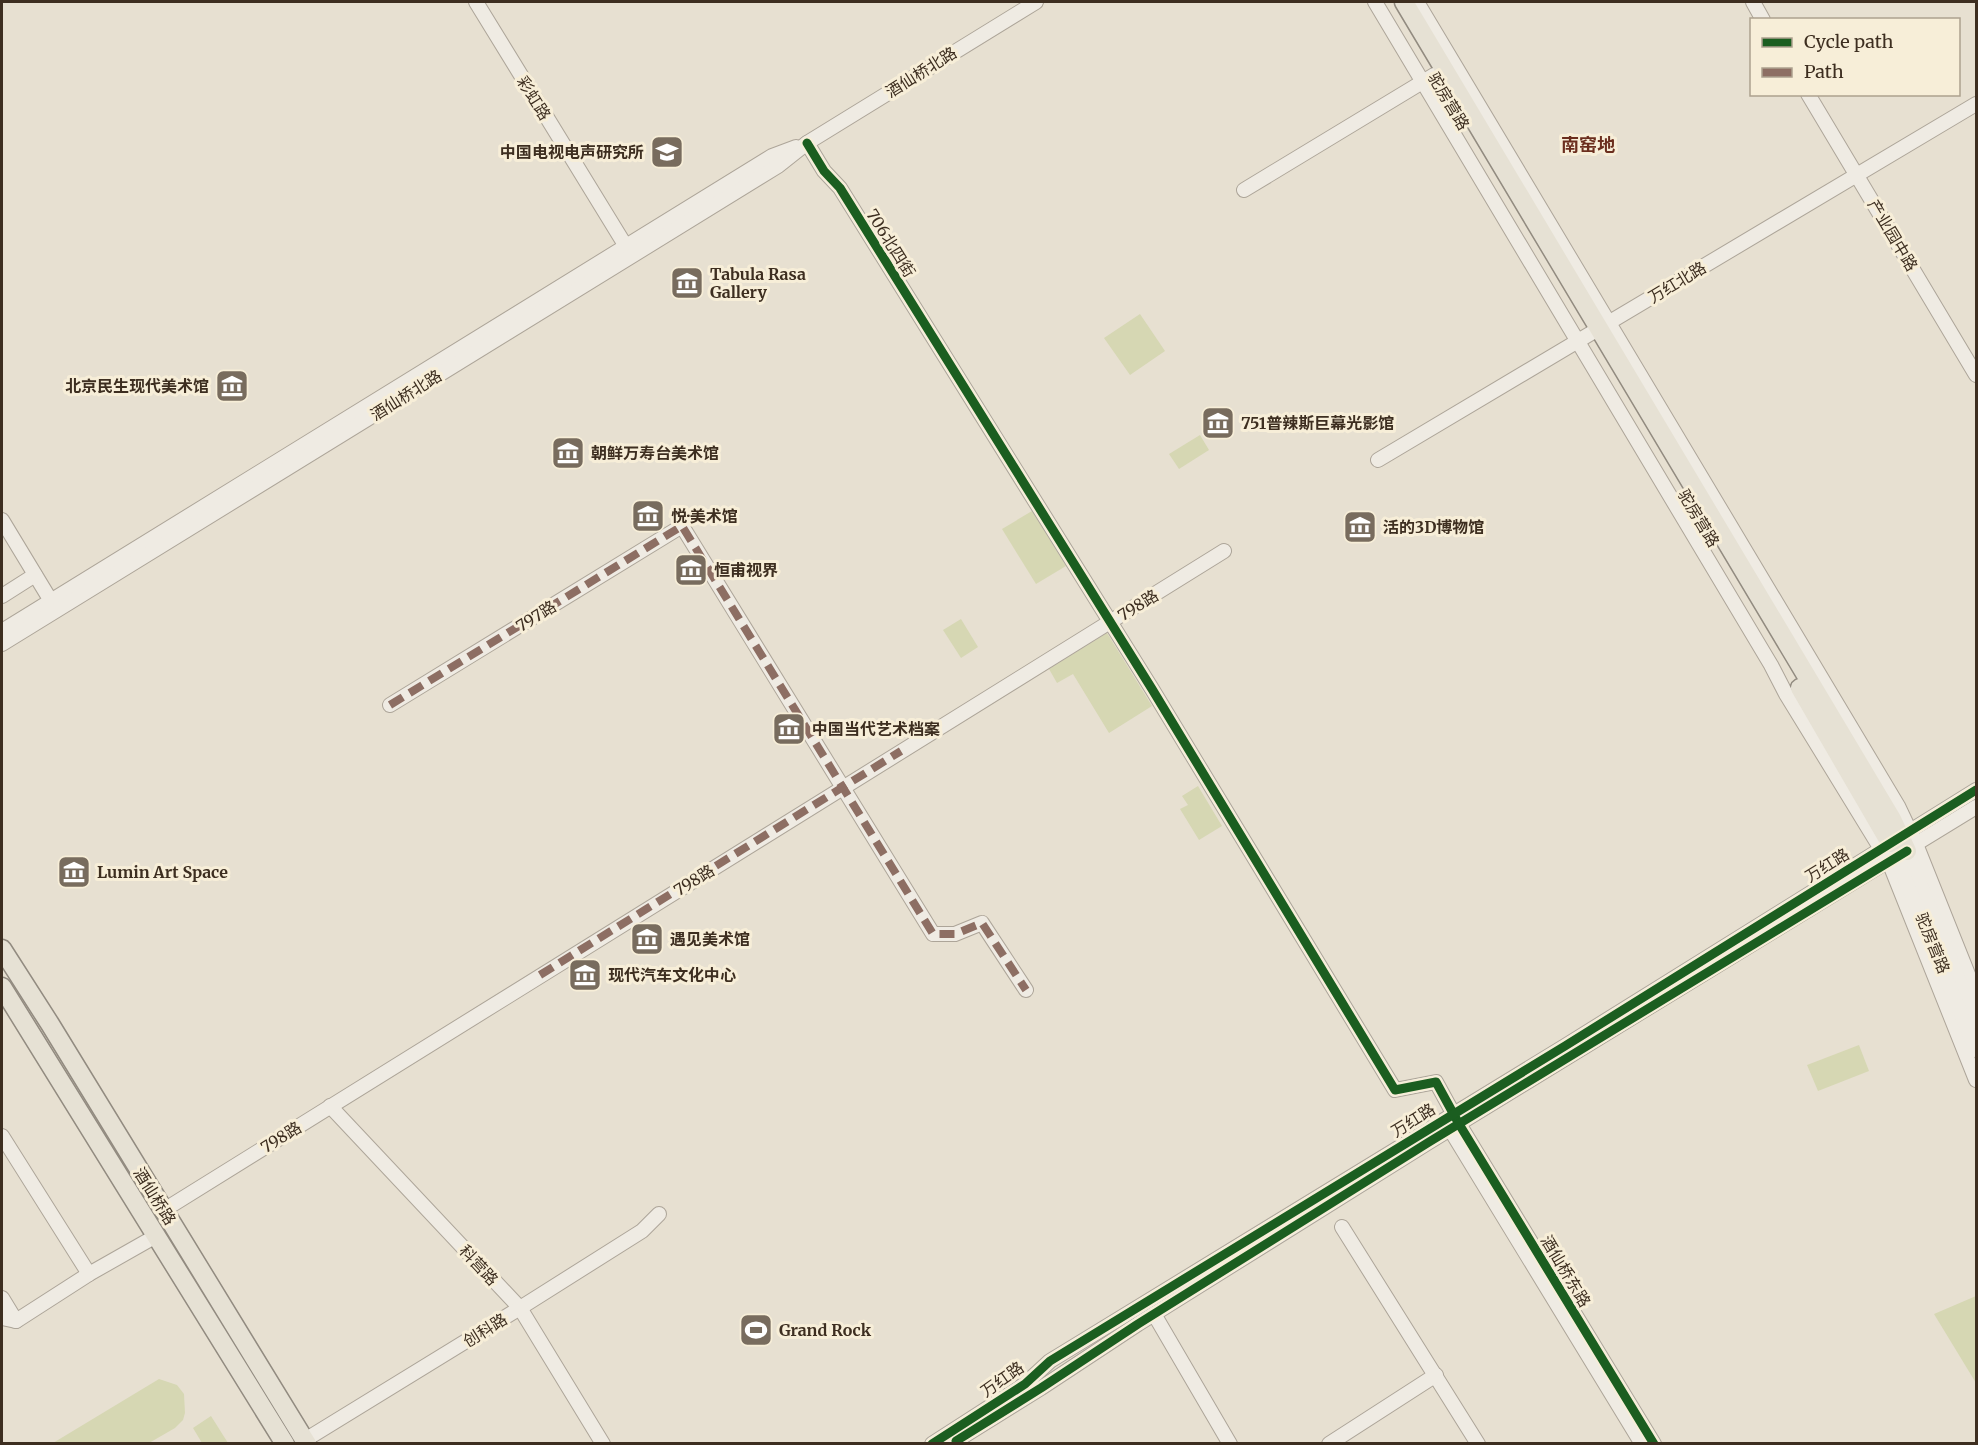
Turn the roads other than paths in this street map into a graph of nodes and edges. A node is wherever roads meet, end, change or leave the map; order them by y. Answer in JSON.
{"nodes":[{"id":1,"x":476,"y":2,"type":"edge"},
{"id":2,"x":1035,"y":2,"type":"edge"},
{"id":3,"x":1375,"y":2,"type":"edge"},
{"id":4,"x":1390,"y":2,"type":"edge"},
{"id":5,"x":1404,"y":2,"type":"edge"},
{"id":6,"x":1417,"y":2,"type":"edge"},
{"id":7,"x":1752,"y":2,"type":"edge"},
{"id":8,"x":1762,"y":18,"type":"edge"},
{"id":9,"x":1428,"y":78,"type":"junction"},
{"id":10,"x":1809,"y":96,"type":"edge"},
{"id":11,"x":1977,"y":104,"type":"edge"},
{"id":12,"x":807,"y":143,"type":"junction"},
{"id":13,"x":1857,"y":176,"type":"junction"},
{"id":14,"x":1245,"y":190,"type":"dead end"},
{"id":15,"x":628,"y":251,"type":"junction"},
{"id":16,"x":1594,"y":332,"type":"junction"},
{"id":17,"x":1977,"y":375,"type":"edge"},
{"id":18,"x":1378,"y":460,"type":"dead end"},
{"id":19,"x":2,"y":520,"type":"edge"},
{"id":20,"x":1224,"y":551,"type":"dead end"},
{"id":21,"x":35,"y":575,"type":"junction"},
{"id":22,"x":2,"y":596,"type":"edge"},
{"id":23,"x":51,"y":601,"type":"junction"},
{"id":24,"x":1110,"y":622,"type":"junction"},
{"id":25,"x":2,"y":631,"type":"edge"},
{"id":26,"x":2,"y":644,"type":"edge"},
{"id":27,"x":390,"y":705,"type":"dead end"},
{"id":28,"x":843,"y":788,"type":"junction"},
{"id":29,"x":1977,"y":790,"type":"edge"},
{"id":30,"x":1977,"y":807,"type":"edge"},
{"id":31,"x":1899,"y":847,"type":"junction"},
{"id":32,"x":2,"y":949,"type":"edge"},
{"id":33,"x":2,"y":987,"type":"edge"},
{"id":34,"x":1026,"y":990,"type":"dead end"},
{"id":35,"x":1977,"y":994,"type":"edge"},
{"id":36,"x":1977,"y":1022,"type":"edge"},
{"id":37,"x":1977,"y":1050,"type":"edge"},
{"id":38,"x":1977,"y":1080,"type":"edge"},
{"id":39,"x":330,"y":1106,"type":"junction"},
{"id":40,"x":1454,"y":1122,"type":"junction"},
{"id":41,"x":2,"y":1136,"type":"edge"},
{"id":42,"x":164,"y":1210,"type":"junction"},
{"id":43,"x":659,"y":1214,"type":"dead end"},
{"id":44,"x":1342,"y":1227,"type":"dead end"},
{"id":45,"x":156,"y":1236,"type":"junction"},
{"id":46,"x":89,"y":1275,"type":"junction"},
{"id":47,"x":2,"y":1298,"type":"edge"},
{"id":48,"x":520,"y":1308,"type":"junction"},
{"id":49,"x":1154,"y":1314,"type":"junction"},
{"id":50,"x":2,"y":1318,"type":"edge"},
{"id":51,"x":16,"y":1321,"type":"junction"},
{"id":52,"x":1436,"y":1375,"type":"junction"},
{"id":53,"x":1639,"y":1438,"type":"edge"},
{"id":54,"x":307,"y":1442,"type":"edge"},
{"id":55,"x":285,"y":1443,"type":"edge"},
{"id":56,"x":603,"y":1443,"type":"edge"},
{"id":57,"x":932,"y":1443,"type":"edge"},
{"id":58,"x":951,"y":1443,"type":"edge"},
{"id":59,"x":1230,"y":1443,"type":"edge"},
{"id":60,"x":1329,"y":1443,"type":"edge"},
{"id":61,"x":1479,"y":1443,"type":"edge"},
{"id":62,"x":1654,"y":1443,"type":"edge"}],
"edges":[{"from":1,"to":15,"type":"street","name":"彩虹路"},
{"from":2,"to":12,"type":"street","name":"酒仙桥北路"},
{"from":3,"to":9,"type":"street"},
{"from":4,"to":9,"type":"main road","name":"驼房营路"},
{"from":5,"to":16,"type":"main road","name":"驼房营路"},
{"from":6,"to":16,"type":"street"},
{"from":7,"to":8,"type":"street"},
{"from":9,"to":14,"type":"street"},
{"from":9,"to":16,"type":"main road","name":"驼房营路"},
{"from":10,"to":13,"type":"street","name":"产业园中路"},
{"from":11,"to":13,"type":"street","name":"万红北路"},
{"from":12,"to":15,"type":"street","name":"酒仙桥北路"},
{"from":12,"to":24,"type":"street","name":"706北四街"},
{"from":13,"to":16,"type":"street","name":"万红北路"},
{"from":13,"to":17,"type":"street","name":"产业园中路"},
{"from":15,"to":23,"type":"street","name":"酒仙桥北路"},
{"from":15,"to":26,"type":"street","name":"酒仙桥北路"},
{"from":16,"to":18,"type":"street","name":"万红北路"},
{"from":16,"to":31,"type":"main road","name":"驼房营路"},
{"from":16,"to":31,"type":"street"},
{"from":19,"to":21,"type":"street"},
{"from":20,"to":24,"type":"street","name":"798路"},
{"from":21,"to":22,"type":"street"},
{"from":21,"to":23,"type":"street"},
{"from":23,"to":25,"type":"street","name":"酒仙桥北路"},
{"from":24,"to":28,"type":"street","name":"798路"},
{"from":24,"to":40,"type":"street","name":"酒仙桥东路"},
{"from":27,"to":28,"type":"street","name":"797路"},
{"from":28,"to":34,"type":"street"},
{"from":28,"to":39,"type":"street","name":"798路"},
{"from":29,"to":31,"type":"street","name":"万红路"},
{"from":30,"to":31,"type":"street","name":"万红路"},
{"from":31,"to":35,"type":"street"},
{"from":31,"to":36,"type":"street","name":"驼房营路"},
{"from":31,"to":37,"type":"street","name":"驼房营路"},
{"from":31,"to":38,"type":"street"},
{"from":31,"to":40,"type":"street","name":"万红路"},
{"from":32,"to":42,"type":"main road","name":"酒仙桥路"},
{"from":33,"to":45,"type":"main road","name":"酒仙桥路"},
{"from":39,"to":42,"type":"street","name":"798路"},
{"from":39,"to":48,"type":"street","name":"科营路"},
{"from":40,"to":49,"type":"street","name":"万红路"},
{"from":40,"to":53,"type":"street","name":"酒仙桥东路"},
{"from":40,"to":57,"type":"street","name":"万红路"},
{"from":41,"to":46,"type":"street"},
{"from":42,"to":54,"type":"main road","name":"酒仙桥路"},
{"from":43,"to":48,"type":"street","name":"创科路"},
{"from":44,"to":52,"type":"street"},
{"from":45,"to":46,"type":"street"},
{"from":45,"to":55,"type":"main road","name":"酒仙桥路"},
{"from":46,"to":51,"type":"street"},
{"from":47,"to":51,"type":"street"},
{"from":48,"to":54,"type":"street","name":"创科路"},
{"from":48,"to":56,"type":"street","name":"科营路"},
{"from":49,"to":58,"type":"street","name":"万红路"},
{"from":49,"to":59,"type":"street"},
{"from":50,"to":51,"type":"street"},
{"from":52,"to":60,"type":"street"},
{"from":52,"to":61,"type":"street"},
{"from":53,"to":62,"type":"street","name":"酒仙桥东路"}]}
